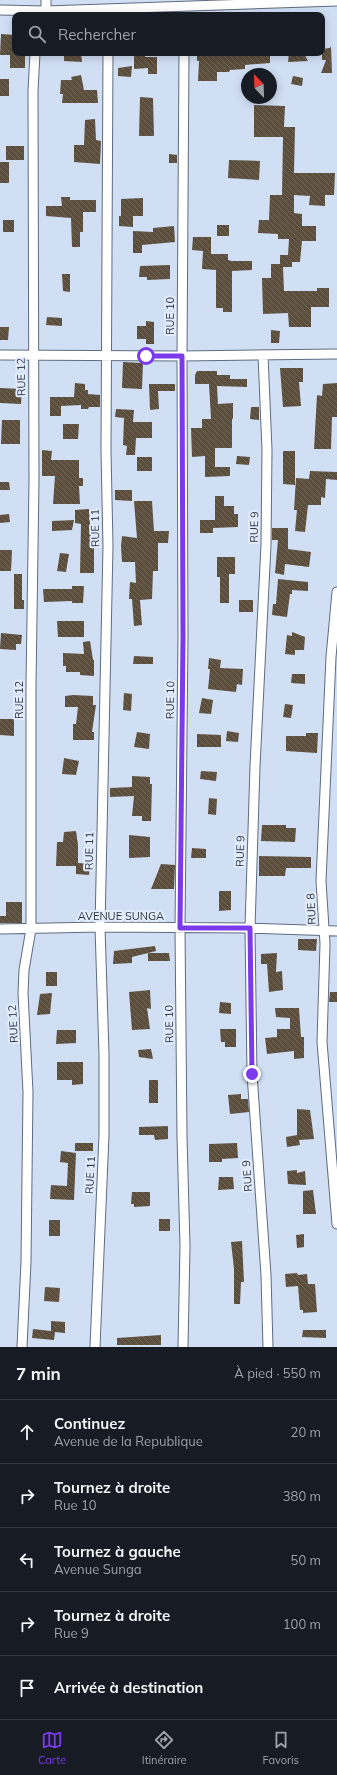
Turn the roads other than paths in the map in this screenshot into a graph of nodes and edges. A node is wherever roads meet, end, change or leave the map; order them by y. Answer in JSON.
{"nodes":[{"id":1,"x":46,"y":0,"type":"edge"},
{"id":2,"x":337,"y":1,"type":"edge"},
{"id":3,"x":0,"y":10,"type":"edge"},
{"id":4,"x":46,"y":11,"type":"junction"},
{"id":5,"x":108,"y":11,"type":"edge"},
{"id":6,"x":184,"y":11,"type":"edge"},
{"id":7,"x":24,"y":12,"type":"edge"},
{"id":8,"x":41,"y":12,"type":"edge"},
{"id":9,"x":34,"y":56,"type":"edge"},
{"id":10,"x":108,"y":56,"type":"edge"},
{"id":11,"x":184,"y":56,"type":"edge"},
{"id":12,"x":337,"y":354,"type":"edge"},
{"id":13,"x":0,"y":355,"type":"edge"},
{"id":14,"x":32,"y":355,"type":"junction"},
{"id":15,"x":106,"y":355,"type":"junction"},
{"id":16,"x":263,"y":355,"type":"junction"},
{"id":17,"x":182,"y":356,"type":"junction"},
{"id":18,"x":337,"y":592,"type":"edge"},
{"id":19,"x":100,"y":927,"type":"junction"},
{"id":20,"x":180,"y":928,"type":"junction"},
{"id":21,"x":250,"y":928,"type":"junction"},
{"id":22,"x":0,"y":929,"type":"edge"},
{"id":23,"x":31,"y":929,"type":"junction"},
{"id":24,"x":324,"y":931,"type":"junction"},
{"id":25,"x":337,"y":931,"type":"edge"},
{"id":26,"x":337,"y":1224,"type":"edge"},
{"id":27,"x":22,"y":1347,"type":"edge"},
{"id":28,"x":95,"y":1347,"type":"edge"},
{"id":29,"x":183,"y":1347,"type":"edge"},
{"id":30,"x":268,"y":1347,"type":"edge"}],
"edges":[{"from":1,"to":4,"type":"street"},
{"from":2,"to":6,"type":"street"},
{"from":3,"to":7,"type":"street"},
{"from":4,"to":5,"type":"street"},
{"from":4,"to":8,"type":"street"},
{"from":5,"to":6,"type":"street"},
{"from":9,"to":14,"type":"street","name":"RUE 12"},
{"from":10,"to":15,"type":"street","name":"RUE 11"},
{"from":11,"to":17,"type":"street","name":"RUE 10"},
{"from":12,"to":16,"type":"street"},
{"from":13,"to":14,"type":"street"},
{"from":14,"to":15,"type":"street"},
{"from":14,"to":23,"type":"street","name":"RUE 12"},
{"from":15,"to":17,"type":"street"},
{"from":15,"to":19,"type":"street","name":"RUE 11"},
{"from":16,"to":17,"type":"street"},
{"from":16,"to":21,"type":"street","name":"RUE 9"},
{"from":17,"to":20,"type":"street","name":"RUE 10"},
{"from":18,"to":24,"type":"street","name":"RUE 8"},
{"from":19,"to":20,"type":"street","name":"AVENUE SUNGA"},
{"from":19,"to":23,"type":"street","name":"AVENUE SUNGA"},
{"from":19,"to":28,"type":"street","name":"RUE 11"},
{"from":20,"to":21,"type":"street","name":"AVENUE SUNGA"},
{"from":20,"to":29,"type":"street","name":"RUE 10"},
{"from":21,"to":24,"type":"street","name":"AVENUE SUNGA"},
{"from":21,"to":30,"type":"street","name":"RUE 9"},
{"from":22,"to":23,"type":"street","name":"AVENUE SUNGA"},
{"from":23,"to":27,"type":"street","name":"RUE 12"},
{"from":24,"to":25,"type":"street","name":"AVENUE SUNGA"},
{"from":24,"to":26,"type":"street","name":"RUE 8"}]}
